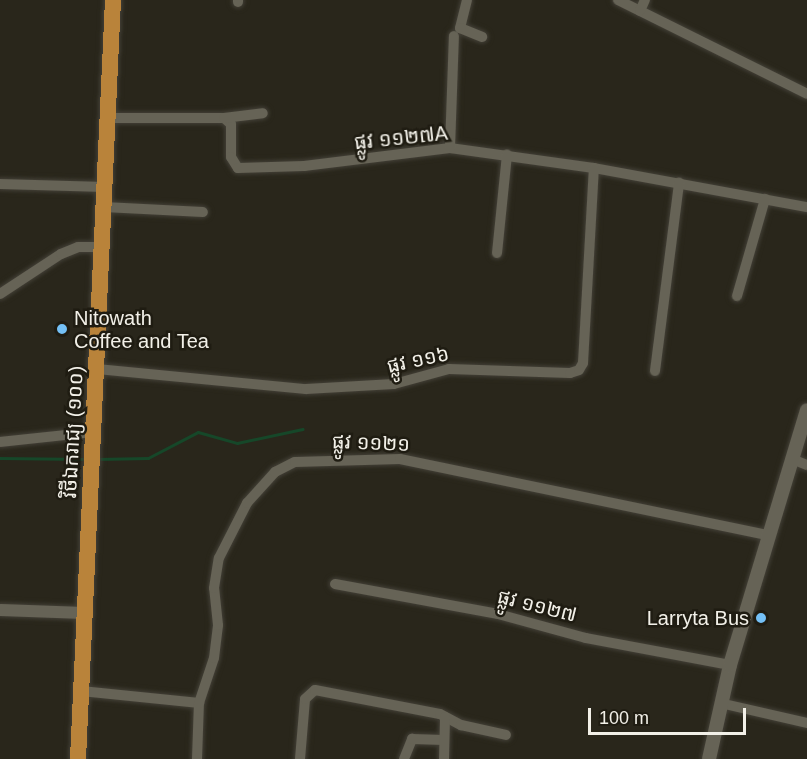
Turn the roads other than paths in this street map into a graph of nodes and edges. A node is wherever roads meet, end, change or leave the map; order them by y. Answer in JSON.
{"nodes":[{"id":1,"x":113,"y":0,"type":"edge"},
{"id":2,"x":467,"y":0,"type":"edge"},
{"id":3,"x":618,"y":0,"type":"edge"},
{"id":4,"x":645,"y":0,"type":"edge"},
{"id":5,"x":640,"y":11,"type":"junction"},
{"id":6,"x":454,"y":36,"type":"dead end"},
{"id":7,"x":482,"y":37,"type":"dead end"},
{"id":8,"x":807,"y":94,"type":"edge"},
{"id":9,"x":263,"y":113,"type":"dead end"},
{"id":10,"x":108,"y":118,"type":"junction"},
{"id":11,"x":224,"y":118,"type":"junction"},
{"id":12,"x":450,"y":148,"type":"junction"},
{"id":13,"x":507,"y":155,"type":"junction"},
{"id":14,"x":594,"y":168,"type":"junction"},
{"id":15,"x":679,"y":183,"type":"junction"},
{"id":16,"x":0,"y":184,"type":"edge"},
{"id":17,"x":105,"y":187,"type":"junction"},
{"id":18,"x":765,"y":199,"type":"junction"},
{"id":19,"x":104,"y":207,"type":"junction"},
{"id":20,"x":807,"y":207,"type":"edge"},
{"id":21,"x":203,"y":212,"type":"dead end"},
{"id":22,"x":102,"y":247,"type":"junction"},
{"id":23,"x":497,"y":254,"type":"dead end"},
{"id":24,"x":0,"y":294,"type":"edge"},
{"id":25,"x":737,"y":296,"type":"dead end"},
{"id":26,"x":97,"y":369,"type":"junction"},
{"id":27,"x":654,"y":371,"type":"dead end"},
{"id":28,"x":807,"y":410,"type":"edge"},
{"id":29,"x":93,"y":439,"type":"junction"},
{"id":30,"x":0,"y":442,"type":"edge"},
{"id":31,"x":792,"y":459,"type":"junction"},
{"id":32,"x":807,"y":465,"type":"edge"},
{"id":33,"x":768,"y":535,"type":"junction"},
{"id":34,"x":335,"y":584,"type":"dead end"},
{"id":35,"x":0,"y":610,"type":"edge"},
{"id":36,"x":85,"y":613,"type":"junction"},
{"id":37,"x":730,"y":665,"type":"junction"},
{"id":38,"x":81,"y":692,"type":"junction"},
{"id":39,"x":199,"y":703,"type":"junction"},
{"id":40,"x":720,"y":703,"type":"junction"},
{"id":41,"x":445,"y":717,"type":"junction"},
{"id":42,"x":807,"y":723,"type":"edge"},
{"id":43,"x":506,"y":735,"type":"dead end"},
{"id":44,"x":444,"y":740,"type":"junction"},
{"id":45,"x":78,"y":759,"type":"edge"},
{"id":46,"x":196,"y":759,"type":"edge"},
{"id":47,"x":300,"y":759,"type":"edge"},
{"id":48,"x":404,"y":759,"type":"edge"},
{"id":49,"x":444,"y":759,"type":"edge"},
{"id":50,"x":709,"y":759,"type":"edge"}],
"edges":[{"from":1,"to":10,"type":"main road","name":"វិថីឯករាជ្យ (១០០)"},
{"from":2,"to":7,"type":"street"},
{"from":3,"to":5,"type":"street"},
{"from":4,"to":5,"type":"street"},
{"from":5,"to":8,"type":"street"},
{"from":6,"to":12,"type":"street"},
{"from":9,"to":11,"type":"street"},
{"from":10,"to":11,"type":"street"},
{"from":10,"to":17,"type":"main road","name":"វិថីឯករាជ្យ (១០០)"},
{"from":11,"to":12,"type":"street","name":"ផ្លូវ ១១២៧A"},
{"from":12,"to":13,"type":"street","name":"ផ្លូវ ១១២៧A"},
{"from":13,"to":14,"type":"street","name":"ផ្លូវ ១១២៧A"},
{"from":13,"to":23,"type":"street"},
{"from":14,"to":15,"type":"street","name":"ផ្លូវ ១១២៧A"},
{"from":14,"to":26,"type":"street","name":"ផ្លូវ ១១៦"},
{"from":15,"to":18,"type":"street","name":"ផ្លូវ ១១២៧A"},
{"from":15,"to":27,"type":"street"},
{"from":16,"to":17,"type":"street"},
{"from":17,"to":19,"type":"main road","name":"វិថីឯករាជ្យ (១០០)"},
{"from":18,"to":20,"type":"street","name":"ផ្លូវ ១១២៧A"},
{"from":18,"to":25,"type":"street"},
{"from":19,"to":21,"type":"street"},
{"from":19,"to":22,"type":"main road","name":"វិថីឯករាជ្យ (១០០)"},
{"from":22,"to":24,"type":"street"},
{"from":22,"to":26,"type":"main road","name":"វិថីឯករាជ្យ (១០០)"},
{"from":26,"to":29,"type":"main road","name":"វិថីឯករាជ្យ (១០០)"},
{"from":28,"to":31,"type":"main road"},
{"from":29,"to":30,"type":"street"},
{"from":29,"to":36,"type":"main road","name":"វិថីឯករាជ្យ (១០០)"},
{"from":31,"to":32,"type":"street"},
{"from":31,"to":33,"type":"main road"},
{"from":33,"to":37,"type":"main road"},
{"from":33,"to":39,"type":"street","name":"ផ្លូវ ១១២១"},
{"from":34,"to":37,"type":"street","name":"ផ្លូវ ១១២៧"},
{"from":35,"to":36,"type":"street"},
{"from":36,"to":38,"type":"main road","name":"វិថីឯករាជ្យ (១០០)"},
{"from":37,"to":40,"type":"main road"},
{"from":38,"to":39,"type":"street"},
{"from":38,"to":45,"type":"main road","name":"វិថីឯករាជ្យ (១០០)"},
{"from":39,"to":46,"type":"street","name":"ផ្លូវ ១១២១"},
{"from":40,"to":42,"type":"street"},
{"from":40,"to":50,"type":"main road"},
{"from":41,"to":43,"type":"street"},
{"from":41,"to":44,"type":"street"},
{"from":41,"to":47,"type":"street"},
{"from":44,"to":48,"type":"street"},
{"from":44,"to":49,"type":"street"}]}
